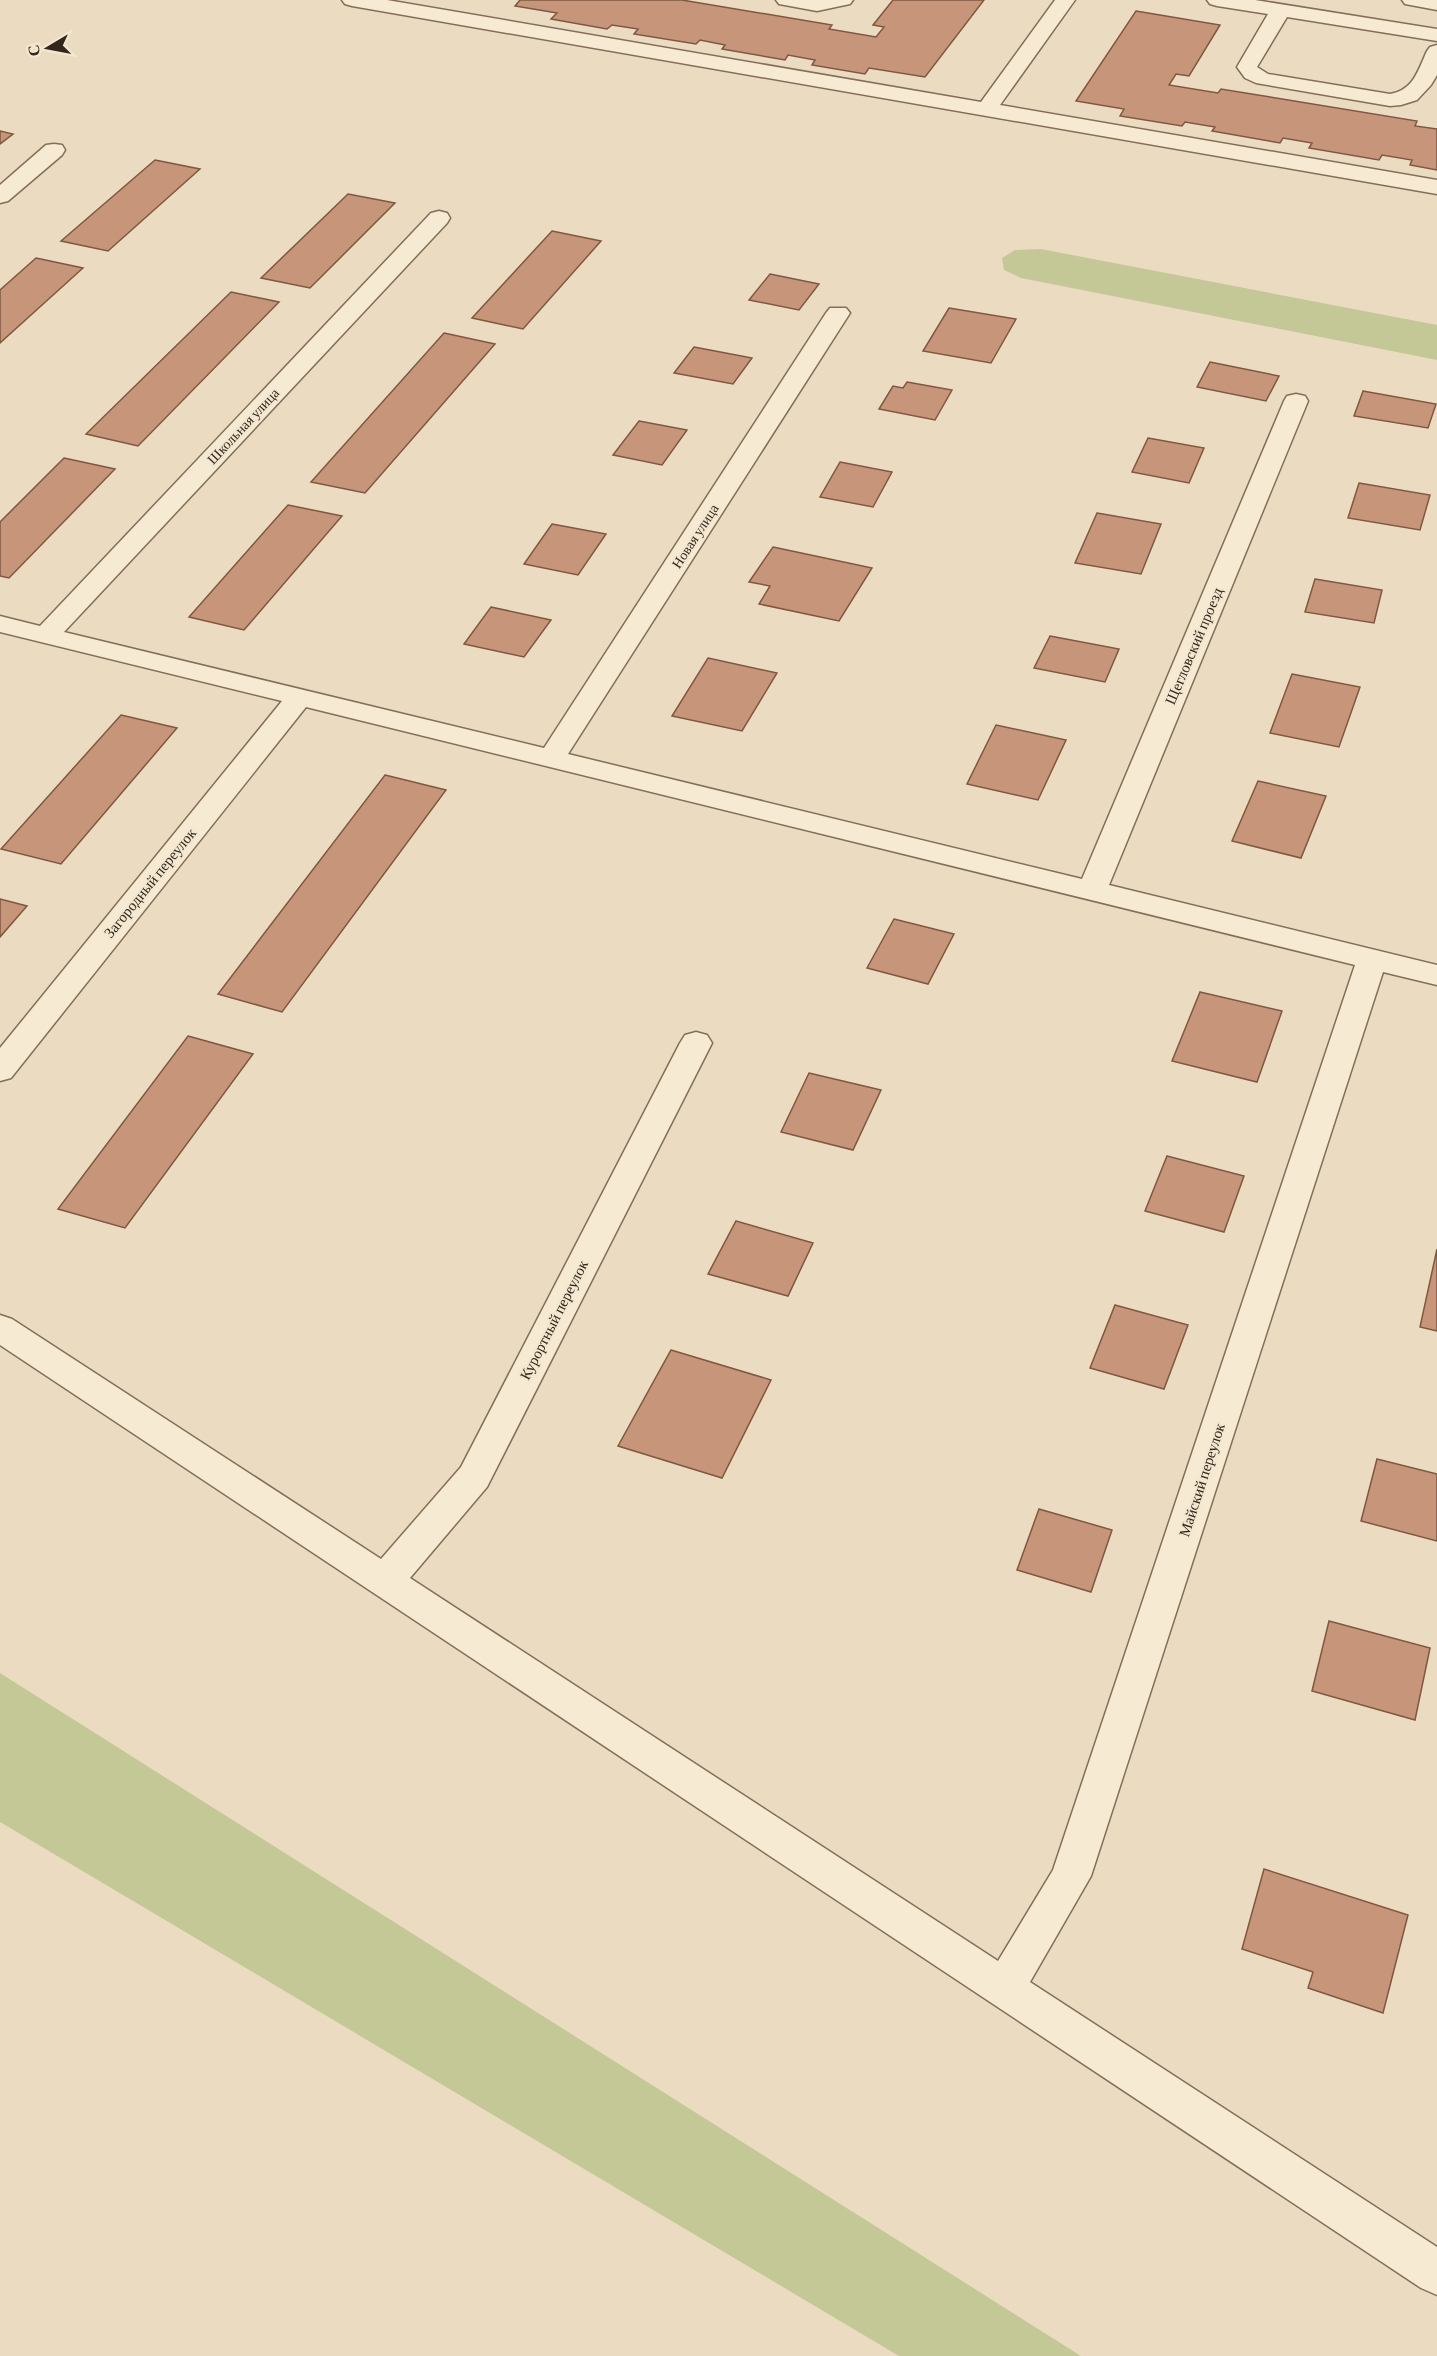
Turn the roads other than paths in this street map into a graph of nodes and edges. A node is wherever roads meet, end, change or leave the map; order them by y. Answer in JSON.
{"nodes":[{"id":1,"x":351,"y":0,"type":"edge"},
{"id":2,"x":786,"y":0,"type":"edge"},
{"id":3,"x":843,"y":0,"type":"edge"},
{"id":4,"x":1065,"y":0,"type":"edge"},
{"id":5,"x":1217,"y":0,"type":"edge"},
{"id":6,"x":1412,"y":0,"type":"edge"},
{"id":7,"x":1437,"y":4,"type":"edge"},
{"id":8,"x":426,"y":6,"type":"edge"},
{"id":9,"x":1281,"y":10,"type":"junction"},
{"id":10,"x":1437,"y":35,"type":"edge"},
{"id":11,"x":1437,"y":51,"type":"edge"},
{"id":12,"x":986,"y":110,"type":"junction"},
{"id":13,"x":54,"y":150,"type":"dead end"},
{"id":14,"x":1437,"y":187,"type":"edge"},
{"id":15,"x":0,"y":196,"type":"edge"},
{"id":16,"x":439,"y":218,"type":"dead end"},
{"id":17,"x":838,"y":313,"type":"dead end"},
{"id":18,"x":1296,"y":401,"type":"dead end"},
{"id":19,"x":0,"y":624,"type":"edge"},
{"id":20,"x":47,"y":634,"type":"junction"},
{"id":21,"x":300,"y":697,"type":"junction"},
{"id":22,"x":551,"y":759,"type":"junction"},
{"id":23,"x":1092,"y":891,"type":"junction"},
{"id":24,"x":1372,"y":959,"type":"junction"},
{"id":25,"x":1437,"y":975,"type":"edge"},
{"id":26,"x":696,"y":1043,"type":"dead end"},
{"id":27,"x":0,"y":1070,"type":"edge"},
{"id":28,"x":0,"y":1328,"type":"edge"},
{"id":29,"x":385,"y":1581,"type":"junction"},
{"id":30,"x":1004,"y":1988,"type":"junction"},
{"id":31,"x":1437,"y":2273,"type":"edge"}],
"edges":[{"from":1,"to":8,"type":"street"},
{"from":2,"to":3,"type":"street"},
{"from":4,"to":12,"type":"street"},
{"from":5,"to":9,"type":"street"},
{"from":6,"to":7,"type":"street"},
{"from":8,"to":12,"type":"street"},
{"from":9,"to":10,"type":"street"},
{"from":9,"to":11,"type":"street"},
{"from":12,"to":14,"type":"street"},
{"from":13,"to":15,"type":"street"},
{"from":16,"to":20,"type":"street","name":"Школьная улица"},
{"from":17,"to":22,"type":"street","name":"Новая улица"},
{"from":18,"to":23,"type":"street","name":"Щегловский проезд"},
{"from":19,"to":20,"type":"street"},
{"from":20,"to":21,"type":"street"},
{"from":21,"to":22,"type":"street"},
{"from":21,"to":27,"type":"street","name":"Загородный переулок"},
{"from":22,"to":23,"type":"street"},
{"from":23,"to":24,"type":"street"},
{"from":24,"to":25,"type":"street"},
{"from":24,"to":30,"type":"street","name":"Майский переулок"},
{"from":26,"to":29,"type":"street","name":"Курортный переулок"},
{"from":28,"to":29,"type":"street"},
{"from":29,"to":30,"type":"street"},
{"from":30,"to":31,"type":"street"}]}
